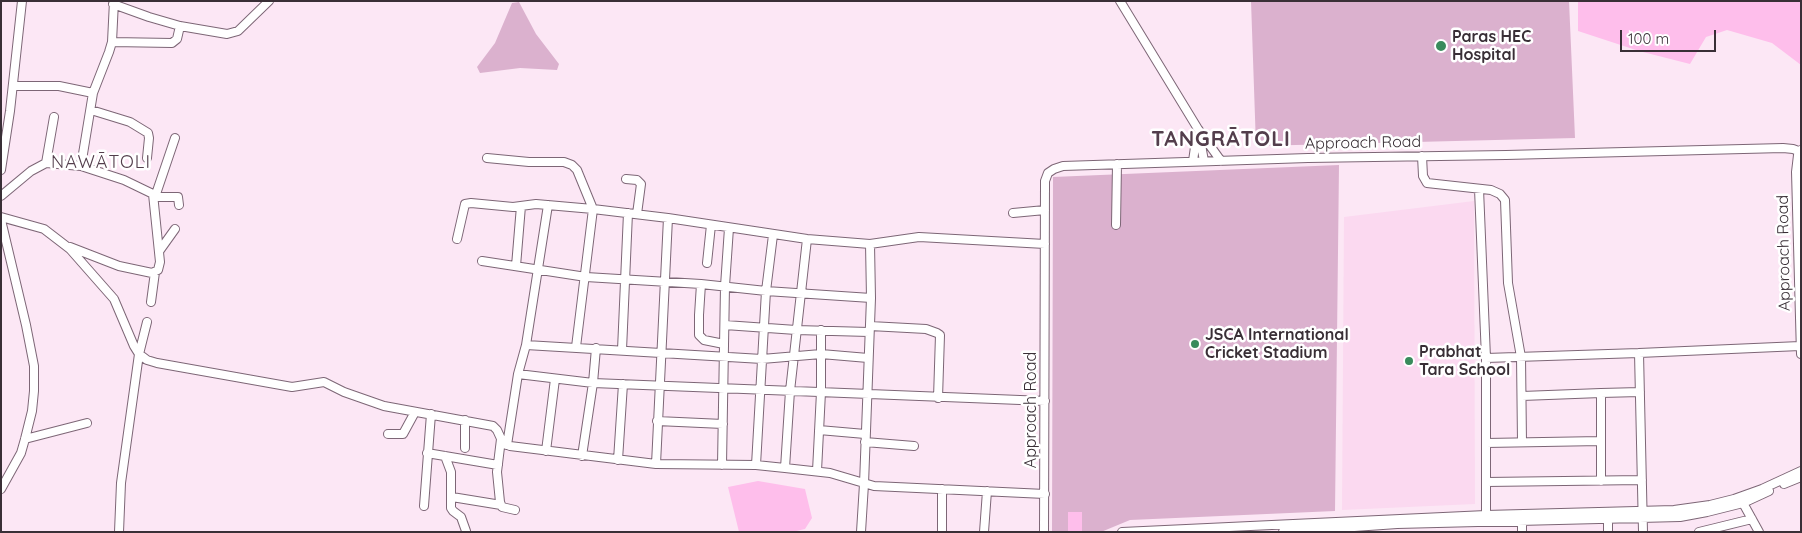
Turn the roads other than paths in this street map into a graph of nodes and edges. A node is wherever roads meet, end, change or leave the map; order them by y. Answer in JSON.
{"nodes":[{"id":1,"x":22,"y":1,"type":"edge"},
{"id":2,"x":269,"y":1,"type":"edge"},
{"id":3,"x":1120,"y":1,"type":"edge"},
{"id":4,"x":113,"y":3,"type":"edge"},
{"id":5,"x":180,"y":26,"type":"junction"},
{"id":6,"x":112,"y":42,"type":"junction"},
{"id":7,"x":13,"y":86,"type":"junction"},
{"id":8,"x":93,"y":93,"type":"junction"},
{"id":9,"x":91,"y":110,"type":"junction"},
{"id":10,"x":54,"y":117,"type":"dead end"},
{"id":11,"x":1199,"y":132,"type":"junction"},
{"id":12,"x":175,"y":138,"type":"dead end"},
{"id":13,"x":1800,"y":151,"type":"edge"},
{"id":14,"x":1422,"y":156,"type":"junction"},
{"id":15,"x":147,"y":158,"type":"dead end"},
{"id":16,"x":487,"y":158,"type":"dead end"},
{"id":17,"x":1223,"y":160,"type":"junction"},
{"id":18,"x":1204,"y":161,"type":"junction"},
{"id":19,"x":1194,"y":162,"type":"junction"},
{"id":20,"x":46,"y":163,"type":"junction"},
{"id":21,"x":1118,"y":164,"type":"junction"},
{"id":22,"x":81,"y":166,"type":"junction"},
{"id":23,"x":1,"y":170,"type":"edge"},
{"id":24,"x":626,"y":179,"type":"dead end"},
{"id":25,"x":1478,"y":189,"type":"junction"},
{"id":26,"x":1,"y":196,"type":"edge"},
{"id":27,"x":155,"y":197,"type":"junction"},
{"id":28,"x":179,"y":205,"type":"dead end"},
{"id":29,"x":548,"y":205,"type":"junction"},
{"id":30,"x":521,"y":206,"type":"junction"},
{"id":31,"x":593,"y":209,"type":"junction"},
{"id":32,"x":1045,"y":210,"type":"junction"},
{"id":33,"x":628,"y":213,"type":"junction"},
{"id":34,"x":1013,"y":213,"type":"dead end"},
{"id":35,"x":637,"y":214,"type":"junction"},
{"id":36,"x":1,"y":218,"type":"edge"},
{"id":37,"x":668,"y":218,"type":"junction"},
{"id":38,"x":711,"y":225,"type":"junction"},
{"id":39,"x":1116,"y":226,"type":"dead end"},
{"id":40,"x":175,"y":228,"type":"dead end"},
{"id":41,"x":730,"y":228,"type":"junction"},
{"id":42,"x":773,"y":235,"type":"junction"},
{"id":43,"x":457,"y":239,"type":"dead end"},
{"id":44,"x":807,"y":239,"type":"junction"},
{"id":45,"x":870,"y":244,"type":"junction"},
{"id":46,"x":1045,"y":244,"type":"junction"},
{"id":47,"x":66,"y":245,"type":"junction"},
{"id":48,"x":160,"y":250,"type":"junction"},
{"id":49,"x":482,"y":261,"type":"dead end"},
{"id":50,"x":706,"y":263,"type":"dead end"},
{"id":51,"x":516,"y":266,"type":"junction"},
{"id":52,"x":539,"y":270,"type":"junction"},
{"id":53,"x":155,"y":272,"type":"junction"},
{"id":54,"x":586,"y":276,"type":"junction"},
{"id":55,"x":625,"y":280,"type":"junction"},
{"id":56,"x":666,"y":282,"type":"junction"},
{"id":57,"x":701,"y":284,"type":"junction"},
{"id":58,"x":726,"y":286,"type":"junction"},
{"id":59,"x":766,"y":291,"type":"junction"},
{"id":60,"x":800,"y":294,"type":"junction"},
{"id":61,"x":871,"y":298,"type":"junction"},
{"id":62,"x":151,"y":302,"type":"dead end"},
{"id":63,"x":147,"y":322,"type":"dead end"},
{"id":64,"x":725,"y":325,"type":"junction"},
{"id":65,"x":764,"y":328,"type":"junction"},
{"id":66,"x":870,"y":329,"type":"junction"},
{"id":67,"x":796,"y":330,"type":"junction"},
{"id":68,"x":821,"y":330,"type":"junction"},
{"id":69,"x":724,"y":344,"type":"junction"},
{"id":70,"x":526,"y":345,"type":"junction"},
{"id":71,"x":1800,"y":346,"type":"edge"},
{"id":72,"x":576,"y":347,"type":"junction"},
{"id":73,"x":596,"y":348,"type":"junction"},
{"id":74,"x":622,"y":350,"type":"junction"},
{"id":75,"x":661,"y":352,"type":"junction"},
{"id":76,"x":1639,"y":353,"type":"junction"},
{"id":77,"x":139,"y":354,"type":"junction"},
{"id":78,"x":821,"y":354,"type":"junction"},
{"id":79,"x":1801,"y":354,"type":"edge"},
{"id":80,"x":724,"y":356,"type":"junction"},
{"id":81,"x":793,"y":356,"type":"junction"},
{"id":82,"x":1521,"y":357,"type":"junction"},
{"id":83,"x":868,"y":358,"type":"junction"},
{"id":84,"x":1486,"y":358,"type":"junction"},
{"id":85,"x":762,"y":359,"type":"junction"},
{"id":86,"x":518,"y":374,"type":"junction"},
{"id":87,"x":555,"y":379,"type":"junction"},
{"id":88,"x":593,"y":383,"type":"junction"},
{"id":89,"x":623,"y":384,"type":"junction"},
{"id":90,"x":659,"y":386,"type":"junction"},
{"id":91,"x":723,"y":389,"type":"junction"},
{"id":92,"x":761,"y":391,"type":"junction"},
{"id":93,"x":790,"y":391,"type":"junction"},
{"id":94,"x":821,"y":392,"type":"junction"},
{"id":95,"x":1640,"y":392,"type":"junction"},
{"id":96,"x":866,"y":394,"type":"junction"},
{"id":97,"x":1601,"y":394,"type":"junction"},
{"id":98,"x":1522,"y":396,"type":"junction"},
{"id":99,"x":938,"y":398,"type":"junction"},
{"id":100,"x":1045,"y":401,"type":"junction"},
{"id":101,"x":415,"y":412,"type":"junction"},
{"id":102,"x":431,"y":414,"type":"junction"},
{"id":103,"x":465,"y":420,"type":"junction"},
{"id":104,"x":658,"y":421,"type":"junction"},
{"id":105,"x":87,"y":424,"type":"dead end"},
{"id":106,"x":723,"y":424,"type":"junction"},
{"id":107,"x":820,"y":430,"type":"junction"},
{"id":108,"x":388,"y":434,"type":"dead end"},
{"id":109,"x":865,"y":438,"type":"junction"},
{"id":110,"x":26,"y":439,"type":"junction"},
{"id":111,"x":1601,"y":441,"type":"junction"},
{"id":112,"x":504,"y":442,"type":"junction"},
{"id":113,"x":1522,"y":442,"type":"junction"},
{"id":114,"x":1486,"y":443,"type":"junction"},
{"id":115,"x":914,"y":446,"type":"dead end"},
{"id":116,"x":465,"y":448,"type":"dead end"},
{"id":117,"x":546,"y":451,"type":"junction"},
{"id":118,"x":427,"y":453,"type":"junction"},
{"id":119,"x":445,"y":456,"type":"junction"},
{"id":120,"x":582,"y":456,"type":"junction"},
{"id":121,"x":618,"y":460,"type":"junction"},
{"id":122,"x":656,"y":464,"type":"junction"},
{"id":123,"x":498,"y":465,"type":"junction"},
{"id":124,"x":722,"y":465,"type":"junction"},
{"id":125,"x":756,"y":465,"type":"junction"},
{"id":126,"x":785,"y":468,"type":"junction"},
{"id":127,"x":817,"y":471,"type":"junction"},
{"id":128,"x":1801,"y":471,"type":"edge"},
{"id":129,"x":1801,"y":477,"type":"edge"},
{"id":130,"x":1642,"y":480,"type":"junction"},
{"id":131,"x":1601,"y":481,"type":"junction"},
{"id":132,"x":1486,"y":482,"type":"junction"},
{"id":133,"x":864,"y":484,"type":"junction"},
{"id":134,"x":1,"y":489,"type":"edge"},
{"id":135,"x":942,"y":489,"type":"junction"},
{"id":136,"x":987,"y":492,"type":"junction"},
{"id":137,"x":1045,"y":494,"type":"junction"},
{"id":138,"x":452,"y":497,"type":"junction"},
{"id":139,"x":1743,"y":503,"type":"junction"},
{"id":140,"x":501,"y":504,"type":"junction"},
{"id":141,"x":424,"y":506,"type":"dead end"},
{"id":142,"x":515,"y":510,"type":"dead end"},
{"id":143,"x":1643,"y":514,"type":"junction"},
{"id":144,"x":1486,"y":518,"type":"junction"},
{"id":145,"x":1608,"y":518,"type":"junction"},
{"id":146,"x":1752,"y":519,"type":"junction"},
{"id":147,"x":1522,"y":521,"type":"junction"},
{"id":148,"x":1450,"y":523,"type":"junction"},
{"id":149,"x":1350,"y":530,"type":"edge"},
{"id":150,"x":466,"y":531,"type":"edge"},
{"id":151,"x":119,"y":532,"type":"edge"},
{"id":152,"x":861,"y":532,"type":"edge"},
{"id":153,"x":942,"y":532,"type":"edge"},
{"id":154,"x":984,"y":532,"type":"edge"},
{"id":155,"x":1044,"y":532,"type":"edge"},
{"id":156,"x":1122,"y":532,"type":"edge"},
{"id":157,"x":1284,"y":532,"type":"edge"},
{"id":158,"x":1448,"y":532,"type":"edge"},
{"id":159,"x":1522,"y":532,"type":"edge"},
{"id":160,"x":1608,"y":532,"type":"edge"},
{"id":161,"x":1643,"y":532,"type":"edge"},
{"id":162,"x":1700,"y":532,"type":"edge"},
{"id":163,"x":1759,"y":532,"type":"edge"}],
"edges":[{"from":1,"to":7,"type":"street"},
{"from":2,"to":5,"type":"street"},
{"from":3,"to":11,"type":"street"},
{"from":4,"to":5,"type":"street"},
{"from":4,"to":6,"type":"street"},
{"from":5,"to":6,"type":"street"},
{"from":6,"to":8,"type":"street"},
{"from":7,"to":8,"type":"street"},
{"from":7,"to":23,"type":"street"},
{"from":8,"to":9,"type":"street"},
{"from":9,"to":15,"type":"street"},
{"from":9,"to":22,"type":"street"},
{"from":10,"to":20,"type":"street"},
{"from":11,"to":17,"type":"street"},
{"from":11,"to":18,"type":"street"},
{"from":11,"to":19,"type":"street"},
{"from":12,"to":27,"type":"street"},
{"from":13,"to":14,"type":"street","name":"Approach Road"},
{"from":13,"to":71,"type":"street","name":"Approach Road"},
{"from":14,"to":17,"type":"street","name":"Approach Road"},
{"from":14,"to":25,"type":"street"},
{"from":16,"to":31,"type":"street"},
{"from":17,"to":18,"type":"street","name":"Approach Road"},
{"from":18,"to":19,"type":"street","name":"Approach Road"},
{"from":19,"to":21,"type":"street","name":"Approach Road"},
{"from":20,"to":22,"type":"street"},
{"from":20,"to":26,"type":"street"},
{"from":21,"to":32,"type":"street","name":"Approach Road"},
{"from":21,"to":39,"type":"street"},
{"from":22,"to":27,"type":"street"},
{"from":24,"to":35,"type":"street"},
{"from":25,"to":82,"type":"street"},
{"from":25,"to":84,"type":"street"},
{"from":27,"to":28,"type":"street"},
{"from":27,"to":48,"type":"street"},
{"from":29,"to":30,"type":"street"},
{"from":29,"to":31,"type":"street"},
{"from":29,"to":52,"type":"street"},
{"from":30,"to":43,"type":"street"},
{"from":30,"to":51,"type":"street"},
{"from":31,"to":33,"type":"street"},
{"from":31,"to":54,"type":"street"},
{"from":32,"to":34,"type":"street"},
{"from":32,"to":46,"type":"street","name":"Approach Road"},
{"from":33,"to":35,"type":"street"},
{"from":33,"to":55,"type":"street"},
{"from":35,"to":37,"type":"street"},
{"from":36,"to":47,"type":"street"},
{"from":36,"to":110,"type":"street"},
{"from":37,"to":38,"type":"street"},
{"from":37,"to":56,"type":"street"},
{"from":38,"to":41,"type":"street"},
{"from":38,"to":50,"type":"street"},
{"from":40,"to":48,"type":"street"},
{"from":41,"to":42,"type":"street"},
{"from":41,"to":58,"type":"street"},
{"from":42,"to":44,"type":"street"},
{"from":42,"to":59,"type":"street"},
{"from":44,"to":45,"type":"street"},
{"from":44,"to":60,"type":"street"},
{"from":45,"to":46,"type":"street"},
{"from":45,"to":61,"type":"street"},
{"from":46,"to":100,"type":"street","name":"Approach Road"},
{"from":47,"to":53,"type":"street"},
{"from":47,"to":77,"type":"street"},
{"from":48,"to":53,"type":"street"},
{"from":49,"to":51,"type":"street"},
{"from":51,"to":52,"type":"street"},
{"from":52,"to":54,"type":"street"},
{"from":52,"to":70,"type":"street"},
{"from":53,"to":62,"type":"street"},
{"from":54,"to":55,"type":"street"},
{"from":54,"to":72,"type":"street"},
{"from":55,"to":56,"type":"street"},
{"from":55,"to":74,"type":"street"},
{"from":56,"to":57,"type":"street"},
{"from":56,"to":75,"type":"street"},
{"from":57,"to":58,"type":"street"},
{"from":57,"to":69,"type":"street"},
{"from":58,"to":59,"type":"street"},
{"from":58,"to":64,"type":"street"},
{"from":59,"to":60,"type":"street"},
{"from":59,"to":65,"type":"street"},
{"from":60,"to":61,"type":"street"},
{"from":60,"to":67,"type":"street"},
{"from":61,"to":66,"type":"street"},
{"from":63,"to":77,"type":"street"},
{"from":64,"to":65,"type":"street"},
{"from":64,"to":69,"type":"street"},
{"from":65,"to":67,"type":"street"},
{"from":65,"to":85,"type":"street"},
{"from":66,"to":68,"type":"street"},
{"from":66,"to":83,"type":"street"},
{"from":66,"to":99,"type":"street"},
{"from":67,"to":68,"type":"street"},
{"from":67,"to":81,"type":"street"},
{"from":68,"to":78,"type":"street"},
{"from":69,"to":80,"type":"street"},
{"from":70,"to":72,"type":"street"},
{"from":70,"to":86,"type":"street"},
{"from":71,"to":76,"type":"street"},
{"from":71,"to":79,"type":"street","name":"Approach Road"},
{"from":72,"to":73,"type":"street"},
{"from":73,"to":74,"type":"street"},
{"from":73,"to":88,"type":"street"},
{"from":74,"to":75,"type":"street"},
{"from":75,"to":80,"type":"street"},
{"from":75,"to":90,"type":"street"},
{"from":76,"to":82,"type":"street"},
{"from":76,"to":95,"type":"street"},
{"from":77,"to":101,"type":"street"},
{"from":77,"to":151,"type":"street"},
{"from":78,"to":81,"type":"street"},
{"from":78,"to":83,"type":"street"},
{"from":78,"to":94,"type":"street"},
{"from":80,"to":85,"type":"street"},
{"from":80,"to":91,"type":"street"},
{"from":81,"to":85,"type":"street"},
{"from":81,"to":93,"type":"street"},
{"from":82,"to":84,"type":"street"},
{"from":82,"to":98,"type":"street"},
{"from":83,"to":96,"type":"street"},
{"from":84,"to":114,"type":"street"},
{"from":85,"to":92,"type":"street"},
{"from":86,"to":87,"type":"street"},
{"from":86,"to":112,"type":"street"},
{"from":87,"to":88,"type":"street"},
{"from":87,"to":117,"type":"street"},
{"from":88,"to":89,"type":"street"},
{"from":88,"to":120,"type":"street"},
{"from":89,"to":90,"type":"street"},
{"from":89,"to":121,"type":"street"},
{"from":90,"to":91,"type":"street"},
{"from":90,"to":104,"type":"street"},
{"from":91,"to":92,"type":"street"},
{"from":91,"to":106,"type":"street"},
{"from":92,"to":93,"type":"street"},
{"from":92,"to":125,"type":"street"},
{"from":93,"to":94,"type":"street"},
{"from":93,"to":126,"type":"street"},
{"from":94,"to":96,"type":"street"},
{"from":94,"to":107,"type":"street"},
{"from":95,"to":97,"type":"street"},
{"from":95,"to":130,"type":"street"},
{"from":96,"to":99,"type":"street"},
{"from":96,"to":109,"type":"street"},
{"from":97,"to":98,"type":"street"},
{"from":97,"to":111,"type":"street"},
{"from":98,"to":113,"type":"street"},
{"from":99,"to":100,"type":"street"},
{"from":100,"to":137,"type":"street","name":"Approach Road"},
{"from":101,"to":102,"type":"street"},
{"from":101,"to":108,"type":"street"},
{"from":102,"to":103,"type":"street"},
{"from":102,"to":118,"type":"street"},
{"from":103,"to":112,"type":"street"},
{"from":103,"to":116,"type":"street"},
{"from":104,"to":106,"type":"street"},
{"from":104,"to":122,"type":"street"},
{"from":105,"to":110,"type":"street"},
{"from":106,"to":124,"type":"street"},
{"from":107,"to":109,"type":"street"},
{"from":107,"to":127,"type":"street"},
{"from":109,"to":115,"type":"street"},
{"from":109,"to":133,"type":"street"},
{"from":110,"to":134,"type":"street"},
{"from":111,"to":113,"type":"street"},
{"from":111,"to":131,"type":"street"},
{"from":112,"to":117,"type":"street"},
{"from":112,"to":123,"type":"street"},
{"from":113,"to":114,"type":"street"},
{"from":114,"to":132,"type":"street"},
{"from":117,"to":120,"type":"street"},
{"from":118,"to":119,"type":"street"},
{"from":118,"to":141,"type":"street"},
{"from":119,"to":123,"type":"street"},
{"from":119,"to":138,"type":"street"},
{"from":120,"to":121,"type":"street"},
{"from":121,"to":122,"type":"street"},
{"from":122,"to":124,"type":"street"},
{"from":123,"to":140,"type":"street"},
{"from":124,"to":125,"type":"street"},
{"from":125,"to":126,"type":"street"},
{"from":126,"to":127,"type":"street"},
{"from":127,"to":133,"type":"street"},
{"from":128,"to":143,"type":"street"},
{"from":129,"to":139,"type":"street"},
{"from":130,"to":131,"type":"street"},
{"from":130,"to":143,"type":"street"},
{"from":131,"to":132,"type":"street"},
{"from":132,"to":144,"type":"street"},
{"from":133,"to":135,"type":"street"},
{"from":133,"to":152,"type":"street"},
{"from":135,"to":136,"type":"street"},
{"from":135,"to":153,"type":"street"},
{"from":136,"to":137,"type":"street"},
{"from":136,"to":154,"type":"street"},
{"from":137,"to":155,"type":"street","name":"Approach Road"},
{"from":138,"to":140,"type":"street"},
{"from":138,"to":150,"type":"street"},
{"from":139,"to":143,"type":"street"},
{"from":139,"to":146,"type":"street"},
{"from":140,"to":142,"type":"street"},
{"from":143,"to":144,"type":"street"},
{"from":143,"to":145,"type":"street"},
{"from":143,"to":161,"type":"street"},
{"from":144,"to":147,"type":"street"},
{"from":144,"to":148,"type":"street"},
{"from":144,"to":156,"type":"street"},
{"from":145,"to":147,"type":"street"},
{"from":145,"to":160,"type":"street"},
{"from":146,"to":162,"type":"street"},
{"from":146,"to":163,"type":"street"},
{"from":147,"to":159,"type":"street"},
{"from":148,"to":149,"type":"street"},
{"from":148,"to":158,"type":"street"},
{"from":149,"to":157,"type":"street"}]}
